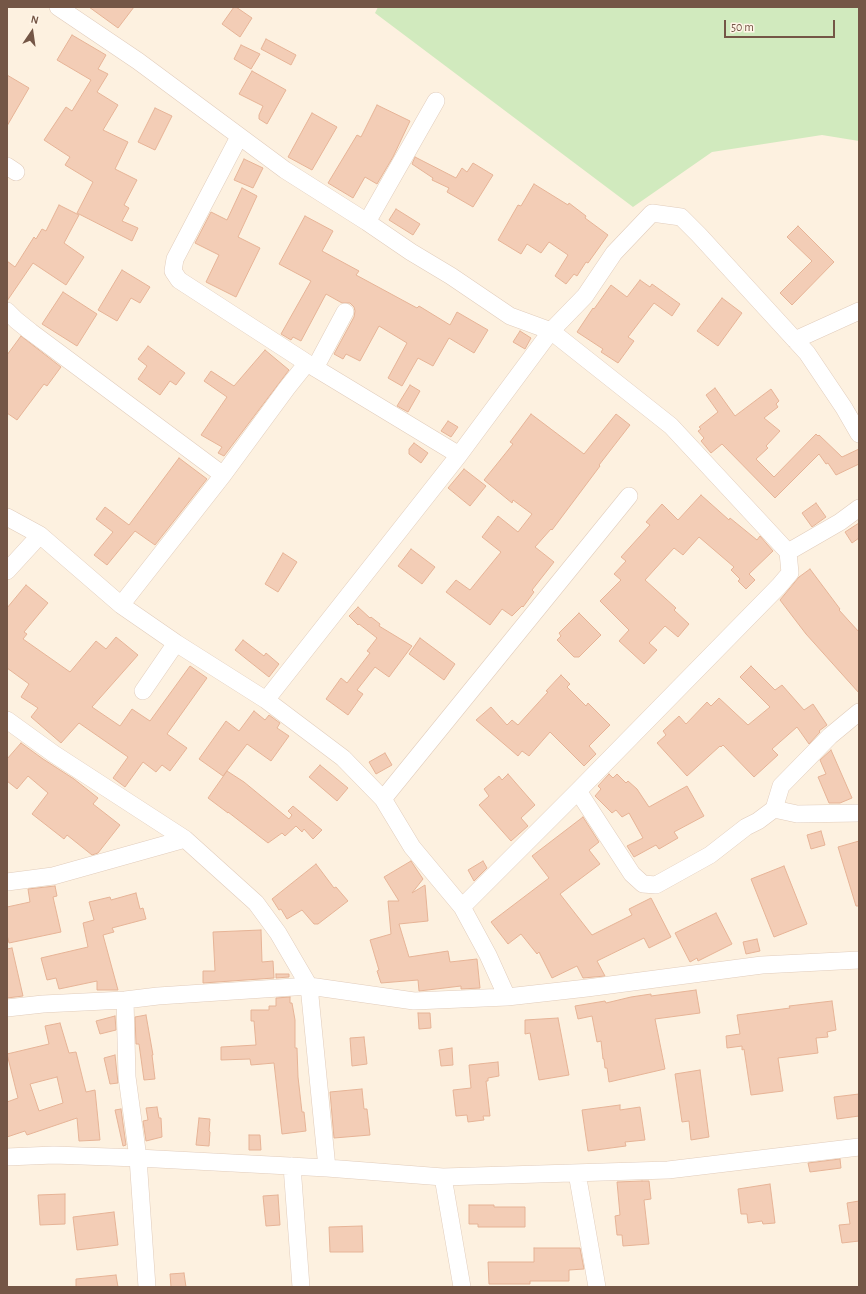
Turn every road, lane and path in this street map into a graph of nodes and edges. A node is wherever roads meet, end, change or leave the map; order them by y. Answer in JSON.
{"nodes":[{"id":1,"x":58,"y":7,"type":"edge"},
{"id":2,"x":436,"y":101,"type":"dead end"},
{"id":3,"x":239,"y":137,"type":"junction"},
{"id":4,"x":367,"y":222,"type":"junction"},
{"id":5,"x":7,"y":311,"type":"edge"},
{"id":6,"x":859,"y":311,"type":"edge"},
{"id":7,"x":345,"y":312,"type":"dead end"},
{"id":8,"x":551,"y":331,"type":"junction"},
{"id":9,"x":795,"y":340,"type":"junction"},
{"id":10,"x":311,"y":366,"type":"junction"},
{"id":11,"x":859,"y":434,"type":"edge"},
{"id":12,"x":459,"y":455,"type":"junction"},
{"id":13,"x":223,"y":475,"type":"junction"},
{"id":14,"x":629,"y":496,"type":"dead end"},
{"id":15,"x":859,"y":508,"type":"edge"},
{"id":16,"x":7,"y":517,"type":"edge"},
{"id":17,"x":40,"y":535,"type":"junction"},
{"id":18,"x":788,"y":552,"type":"junction"},
{"id":19,"x":7,"y":570,"type":"edge"},
{"id":20,"x":121,"y":605,"type":"junction"},
{"id":21,"x":176,"y":643,"type":"junction"},
{"id":22,"x":143,"y":691,"type":"dead end"},
{"id":23,"x":266,"y":700,"type":"junction"},
{"id":24,"x":859,"y":712,"type":"edge"},
{"id":25,"x":7,"y":720,"type":"edge"},
{"id":26,"x":578,"y":791,"type":"junction"},
{"id":27,"x":383,"y":799,"type":"junction"},
{"id":28,"x":774,"y":810,"type":"junction"},
{"id":29,"x":859,"y":813,"type":"edge"},
{"id":30,"x":185,"y":839,"type":"junction"},
{"id":31,"x":7,"y":882,"type":"edge"},
{"id":32,"x":462,"y":907,"type":"junction"},
{"id":33,"x":859,"y":960,"type":"edge"},
{"id":34,"x":308,"y":986,"type":"junction"},
{"id":35,"x":507,"y":997,"type":"junction"},
{"id":36,"x":125,"y":1000,"type":"junction"},
{"id":37,"x":7,"y":1008,"type":"edge"},
{"id":38,"x":859,"y":1147,"type":"edge"},
{"id":39,"x":7,"y":1158,"type":"edge"},
{"id":40,"x":138,"y":1158,"type":"junction"},
{"id":41,"x":292,"y":1166,"type":"junction"},
{"id":42,"x":327,"y":1168,"type":"junction"},
{"id":43,"x":577,"y":1173,"type":"junction"},
{"id":44,"x":443,"y":1177,"type":"junction"},
{"id":45,"x":146,"y":1287,"type":"edge"},
{"id":46,"x":301,"y":1287,"type":"edge"},
{"id":47,"x":462,"y":1287,"type":"edge"},
{"id":48,"x":597,"y":1287,"type":"edge"}],
"edges":[{"from":1,"to":3,"type":"street"},
{"from":2,"to":4,"type":"street"},
{"from":3,"to":4,"type":"street"},
{"from":3,"to":10,"type":"street"},
{"from":4,"to":8,"type":"street"},
{"from":5,"to":13,"type":"street"},
{"from":6,"to":9,"type":"street"},
{"from":7,"to":10,"type":"street"},
{"from":8,"to":9,"type":"street"},
{"from":8,"to":12,"type":"street"},
{"from":8,"to":18,"type":"street"},
{"from":9,"to":11,"type":"street"},
{"from":10,"to":12,"type":"street"},
{"from":10,"to":13,"type":"street"},
{"from":12,"to":23,"type":"street"},
{"from":13,"to":20,"type":"street"},
{"from":14,"to":27,"type":"street"},
{"from":15,"to":18,"type":"street"},
{"from":16,"to":17,"type":"street"},
{"from":17,"to":19,"type":"street"},
{"from":17,"to":20,"type":"street"},
{"from":18,"to":26,"type":"street"},
{"from":20,"to":21,"type":"street"},
{"from":21,"to":22,"type":"street"},
{"from":21,"to":23,"type":"street"},
{"from":23,"to":27,"type":"street"},
{"from":24,"to":28,"type":"street"},
{"from":25,"to":30,"type":"street"},
{"from":26,"to":28,"type":"street"},
{"from":26,"to":32,"type":"street"},
{"from":27,"to":32,"type":"street"},
{"from":28,"to":29,"type":"street"},
{"from":30,"to":31,"type":"street"},
{"from":30,"to":34,"type":"street"},
{"from":32,"to":35,"type":"street"},
{"from":33,"to":35,"type":"street"},
{"from":34,"to":35,"type":"street"},
{"from":34,"to":36,"type":"street"},
{"from":34,"to":42,"type":"street"},
{"from":36,"to":37,"type":"street"},
{"from":36,"to":40,"type":"street"},
{"from":38,"to":43,"type":"street"},
{"from":39,"to":40,"type":"street"},
{"from":40,"to":41,"type":"street"},
{"from":40,"to":45,"type":"street"},
{"from":41,"to":42,"type":"street"},
{"from":41,"to":46,"type":"street"},
{"from":42,"to":44,"type":"street"},
{"from":43,"to":44,"type":"street"},
{"from":43,"to":48,"type":"street"},
{"from":44,"to":47,"type":"street"}]}
